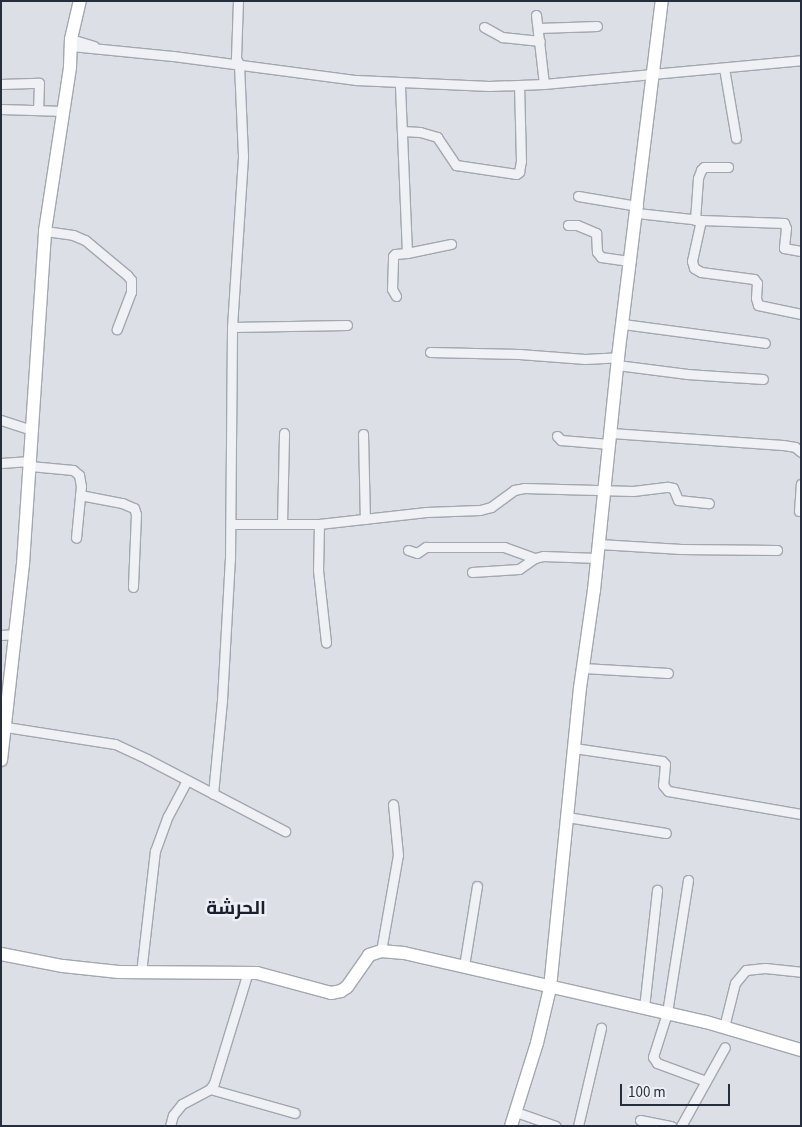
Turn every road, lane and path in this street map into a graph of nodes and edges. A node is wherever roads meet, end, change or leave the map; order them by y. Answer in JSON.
{"nodes":[{"id":1,"x":80,"y":1,"type":"edge"},
{"id":2,"x":238,"y":1,"type":"edge"},
{"id":3,"x":662,"y":1,"type":"edge"},
{"id":4,"x":536,"y":15,"type":"dead end"},
{"id":5,"x":597,"y":26,"type":"dead end"},
{"id":6,"x":484,"y":27,"type":"dead end"},
{"id":7,"x":538,"y":28,"type":"junction"},
{"id":8,"x":540,"y":41,"type":"junction"},
{"id":9,"x":75,"y":43,"type":"junction"},
{"id":10,"x":801,"y":60,"type":"edge"},
{"id":11,"x":239,"y":64,"type":"junction"},
{"id":12,"x":724,"y":68,"type":"junction"},
{"id":13,"x":653,"y":75,"type":"junction"},
{"id":14,"x":400,"y":83,"type":"junction"},
{"id":15,"x":1,"y":84,"type":"edge"},
{"id":16,"x":544,"y":84,"type":"junction"},
{"id":17,"x":519,"y":86,"type":"junction"},
{"id":18,"x":1,"y":109,"type":"edge"},
{"id":19,"x":38,"y":110,"type":"junction"},
{"id":20,"x":64,"y":111,"type":"junction"},
{"id":21,"x":402,"y":131,"type":"junction"},
{"id":22,"x":736,"y":138,"type":"dead end"},
{"id":23,"x":728,"y":167,"type":"dead end"},
{"id":24,"x":578,"y":196,"type":"dead end"},
{"id":25,"x":638,"y":210,"type":"junction"},
{"id":26,"x":698,"y":220,"type":"junction"},
{"id":27,"x":568,"y":224,"type":"dead end"},
{"id":28,"x":45,"y":231,"type":"junction"},
{"id":29,"x":452,"y":244,"type":"dead end"},
{"id":30,"x":801,"y":251,"type":"edge"},
{"id":31,"x":407,"y":253,"type":"junction"},
{"id":32,"x":631,"y":261,"type":"junction"},
{"id":33,"x":396,"y":296,"type":"dead end"},
{"id":34,"x":801,"y":314,"type":"edge"},
{"id":35,"x":623,"y":324,"type":"junction"},
{"id":36,"x":347,"y":325,"type":"dead end"},
{"id":37,"x":232,"y":328,"type":"junction"},
{"id":38,"x":117,"y":329,"type":"dead end"},
{"id":39,"x":765,"y":344,"type":"dead end"},
{"id":40,"x":430,"y":352,"type":"dead end"},
{"id":41,"x":618,"y":361,"type":"junction"},
{"id":42,"x":763,"y":379,"type":"dead end"},
{"id":43,"x":1,"y":420,"type":"edge"},
{"id":44,"x":32,"y":430,"type":"junction"},
{"id":45,"x":284,"y":433,"type":"dead end"},
{"id":46,"x":363,"y":434,"type":"dead end"},
{"id":47,"x":557,"y":436,"type":"dead end"},
{"id":48,"x":610,"y":438,"type":"junction"},
{"id":49,"x":801,"y":452,"type":"edge"},
{"id":50,"x":1,"y":463,"type":"edge"},
{"id":51,"x":30,"y":463,"type":"junction"},
{"id":52,"x":801,"y":484,"type":"edge"},
{"id":53,"x":605,"y":491,"type":"junction"},
{"id":54,"x":80,"y":494,"type":"junction"},
{"id":55,"x":709,"y":502,"type":"dead end"},
{"id":56,"x":799,"y":510,"type":"dead end"},
{"id":57,"x":365,"y":519,"type":"junction"},
{"id":58,"x":231,"y":524,"type":"junction"},
{"id":59,"x":282,"y":524,"type":"junction"},
{"id":60,"x":318,"y":524,"type":"junction"},
{"id":61,"x":76,"y":538,"type":"dead end"},
{"id":62,"x":599,"y":544,"type":"junction"},
{"id":63,"x":408,"y":550,"type":"dead end"},
{"id":64,"x":777,"y":550,"type":"dead end"},
{"id":65,"x":535,"y":558,"type":"junction"},
{"id":66,"x":597,"y":558,"type":"junction"},
{"id":67,"x":472,"y":572,"type":"dead end"},
{"id":68,"x":132,"y":587,"type":"dead end"},
{"id":69,"x":16,"y":634,"type":"junction"},
{"id":70,"x":1,"y":635,"type":"edge"},
{"id":71,"x":326,"y":643,"type":"dead end"},
{"id":72,"x":583,"y":668,"type":"junction"},
{"id":73,"x":668,"y":673,"type":"dead end"},
{"id":74,"x":6,"y":727,"type":"junction"},
{"id":75,"x":574,"y":748,"type":"junction"},
{"id":76,"x":1,"y":760,"type":"edge"},
{"id":77,"x":187,"y":781,"type":"junction"},
{"id":78,"x":213,"y":794,"type":"junction"},
{"id":79,"x":393,"y":804,"type":"dead end"},
{"id":80,"x":801,"y":814,"type":"edge"},
{"id":81,"x":567,"y":817,"type":"junction"},
{"id":82,"x":285,"y":831,"type":"dead end"},
{"id":83,"x":666,"y":833,"type":"dead end"},
{"id":84,"x":688,"y":880,"type":"dead end"},
{"id":85,"x":476,"y":886,"type":"dead end"},
{"id":86,"x":657,"y":890,"type":"dead end"},
{"id":87,"x":380,"y":951,"type":"junction"},
{"id":88,"x":1,"y":954,"type":"edge"},
{"id":89,"x":464,"y":966,"type":"junction"},
{"id":90,"x":248,"y":972,"type":"junction"},
{"id":91,"x":801,"y":972,"type":"edge"},
{"id":92,"x":142,"y":973,"type":"junction"},
{"id":93,"x":550,"y":988,"type":"junction"},
{"id":94,"x":644,"y":1008,"type":"junction"},
{"id":95,"x":667,"y":1013,"type":"junction"},
{"id":96,"x":724,"y":1027,"type":"junction"},
{"id":97,"x":601,"y":1028,"type":"dead end"},
{"id":98,"x":725,"y":1047,"type":"dead end"},
{"id":99,"x":801,"y":1050,"type":"edge"},
{"id":100,"x":706,"y":1081,"type":"junction"},
{"id":101,"x":210,"y":1089,"type":"junction"},
{"id":102,"x":516,"y":1112,"type":"junction"},
{"id":103,"x":295,"y":1113,"type":"dead end"},
{"id":104,"x":640,"y":1120,"type":"dead end"},
{"id":105,"x":170,"y":1126,"type":"edge"},
{"id":106,"x":511,"y":1126,"type":"edge"},
{"id":107,"x":556,"y":1126,"type":"edge"},
{"id":108,"x":578,"y":1126,"type":"edge"},
{"id":109,"x":671,"y":1126,"type":"edge"},
{"id":110,"x":681,"y":1126,"type":"edge"}],
"edges":[{"from":1,"to":9,"type":"street"},
{"from":2,"to":11,"type":"street"},
{"from":3,"to":13,"type":"street"},
{"from":4,"to":7,"type":"street"},
{"from":5,"to":7,"type":"street"},
{"from":6,"to":8,"type":"street"},
{"from":7,"to":8,"type":"street"},
{"from":8,"to":16,"type":"street"},
{"from":9,"to":11,"type":"street"},
{"from":9,"to":20,"type":"street"},
{"from":10,"to":12,"type":"street"},
{"from":11,"to":14,"type":"street"},
{"from":11,"to":37,"type":"street"},
{"from":12,"to":13,"type":"street"},
{"from":12,"to":22,"type":"street"},
{"from":13,"to":16,"type":"street"},
{"from":13,"to":25,"type":"street"},
{"from":14,"to":17,"type":"street"},
{"from":14,"to":21,"type":"street"},
{"from":15,"to":19,"type":"street"},
{"from":16,"to":17,"type":"street"},
{"from":17,"to":21,"type":"street"},
{"from":18,"to":19,"type":"street"},
{"from":19,"to":20,"type":"street"},
{"from":20,"to":28,"type":"street"},
{"from":21,"to":31,"type":"street"},
{"from":23,"to":26,"type":"street"},
{"from":24,"to":25,"type":"street"},
{"from":25,"to":26,"type":"street"},
{"from":25,"to":32,"type":"street"},
{"from":26,"to":30,"type":"street"},
{"from":26,"to":34,"type":"street"},
{"from":27,"to":32,"type":"street"},
{"from":28,"to":38,"type":"street"},
{"from":28,"to":44,"type":"street"},
{"from":29,"to":31,"type":"street"},
{"from":31,"to":33,"type":"street"},
{"from":32,"to":35,"type":"street"},
{"from":35,"to":39,"type":"street"},
{"from":35,"to":41,"type":"street"},
{"from":36,"to":37,"type":"street"},
{"from":37,"to":58,"type":"street"},
{"from":40,"to":41,"type":"street"},
{"from":41,"to":42,"type":"street"},
{"from":41,"to":48,"type":"street"},
{"from":43,"to":44,"type":"street"},
{"from":44,"to":51,"type":"street"},
{"from":45,"to":59,"type":"street"},
{"from":46,"to":57,"type":"street"},
{"from":47,"to":48,"type":"street"},
{"from":48,"to":49,"type":"street"},
{"from":48,"to":53,"type":"street"},
{"from":50,"to":51,"type":"street"},
{"from":51,"to":54,"type":"street"},
{"from":51,"to":69,"type":"street"},
{"from":52,"to":56,"type":"street"},
{"from":53,"to":55,"type":"street"},
{"from":53,"to":57,"type":"street"},
{"from":53,"to":62,"type":"street"},
{"from":54,"to":61,"type":"street"},
{"from":54,"to":68,"type":"street"},
{"from":57,"to":60,"type":"street"},
{"from":58,"to":59,"type":"street"},
{"from":58,"to":78,"type":"street"},
{"from":59,"to":60,"type":"street"},
{"from":60,"to":71,"type":"street"},
{"from":62,"to":64,"type":"street"},
{"from":62,"to":66,"type":"street"},
{"from":63,"to":65,"type":"street"},
{"from":65,"to":66,"type":"street"},
{"from":65,"to":67,"type":"street"},
{"from":66,"to":72,"type":"street"},
{"from":69,"to":70,"type":"street"},
{"from":69,"to":74,"type":"street"},
{"from":72,"to":73,"type":"street"},
{"from":72,"to":75,"type":"street"},
{"from":74,"to":76,"type":"street"},
{"from":74,"to":77,"type":"street"},
{"from":75,"to":80,"type":"street"},
{"from":75,"to":81,"type":"street"},
{"from":77,"to":78,"type":"street"},
{"from":77,"to":92,"type":"street"},
{"from":78,"to":82,"type":"street"},
{"from":79,"to":87,"type":"street"},
{"from":81,"to":83,"type":"street"},
{"from":81,"to":93,"type":"street"},
{"from":84,"to":95,"type":"street"},
{"from":85,"to":89,"type":"street"},
{"from":86,"to":94,"type":"street"},
{"from":87,"to":89,"type":"street"},
{"from":87,"to":90,"type":"street"},
{"from":88,"to":92,"type":"street"},
{"from":89,"to":93,"type":"street"},
{"from":90,"to":92,"type":"street"},
{"from":90,"to":101,"type":"street"},
{"from":91,"to":96,"type":"street"},
{"from":93,"to":94,"type":"street"},
{"from":93,"to":102,"type":"street"},
{"from":94,"to":95,"type":"street"},
{"from":95,"to":96,"type":"street"},
{"from":95,"to":100,"type":"street"},
{"from":96,"to":99,"type":"street"},
{"from":97,"to":108,"type":"street"},
{"from":98,"to":100,"type":"street"},
{"from":100,"to":110,"type":"street"},
{"from":101,"to":103,"type":"street"},
{"from":101,"to":105,"type":"street"},
{"from":102,"to":106,"type":"street"},
{"from":102,"to":107,"type":"street"},
{"from":104,"to":109,"type":"street"}]}
